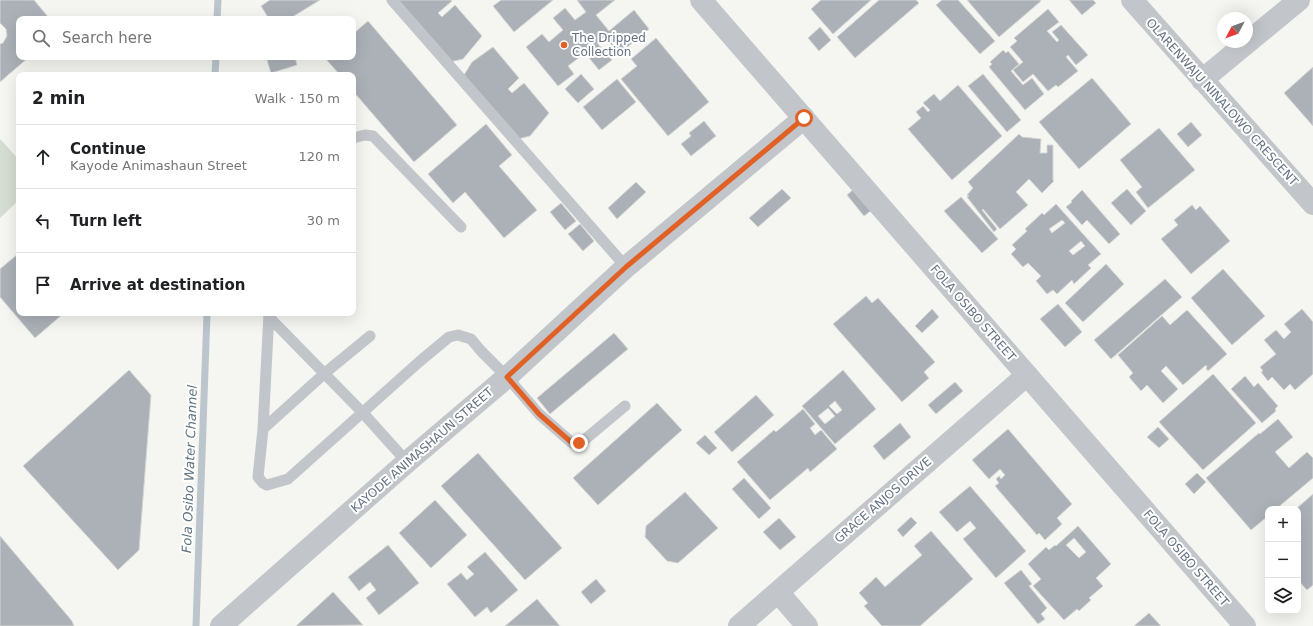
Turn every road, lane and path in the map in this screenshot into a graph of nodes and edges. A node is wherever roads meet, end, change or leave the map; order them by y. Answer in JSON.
{"nodes":[{"id":1,"x":392,"y":0,"type":"edge"},
{"id":2,"x":701,"y":0,"type":"edge"},
{"id":3,"x":1132,"y":0,"type":"edge"},
{"id":4,"x":1299,"y":0,"type":"edge"},
{"id":5,"x":1202,"y":80,"type":"junction"},
{"id":6,"x":804,"y":118,"type":"junction"},
{"id":7,"x":356,"y":137,"type":"edge"},
{"id":8,"x":1313,"y":204,"type":"edge"},
{"id":9,"x":460,"y":227,"type":"dead end"},
{"id":10,"x":626,"y":267,"type":"junction"},
{"id":11,"x":269,"y":316,"type":"edge"},
{"id":12,"x":270,"y":316,"type":"edge"},
{"id":13,"x":370,"y":336,"type":"dead end"},
{"id":14,"x":325,"y":373,"type":"junction"},
{"id":15,"x":1027,"y":375,"type":"junction"},
{"id":16,"x":507,"y":377,"type":"junction"},
{"id":17,"x":625,"y":406,"type":"dead end"},
{"id":18,"x":363,"y":413,"type":"junction"},
{"id":19,"x":263,"y":429,"type":"junction"},
{"id":20,"x":406,"y":462,"type":"junction"},
{"id":21,"x":778,"y":592,"type":"junction"},
{"id":22,"x":225,"y":623,"type":"edge"},
{"id":23,"x":739,"y":626,"type":"edge"},
{"id":24,"x":807,"y":626,"type":"edge"},
{"id":25,"x":1245,"y":626,"type":"edge"}],
"edges":[{"from":1,"to":10,"type":"lane"},
{"from":2,"to":6,"type":"street","name":"FOLA OSIBO STREET"},
{"from":3,"to":5,"type":"street","name":"OLARENWAJU NINALOWO CRESCENT"},
{"from":4,"to":5,"type":"street"},
{"from":5,"to":8,"type":"street","name":"OLARENWAJU NINALOWO CRESCENT"},
{"from":6,"to":10,"type":"street","name":"KAYODE ANIMASHAUN STREET"},
{"from":6,"to":15,"type":"street","name":"FOLA OSIBO STREET"},
{"from":7,"to":9,"type":"lane"},
{"from":10,"to":16,"type":"street","name":"KAYODE ANIMASHAUN STREET"},
{"from":11,"to":19,"type":"lane"},
{"from":12,"to":14,"type":"lane"},
{"from":13,"to":14,"type":"lane"},
{"from":14,"to":18,"type":"lane"},
{"from":14,"to":19,"type":"lane"},
{"from":15,"to":21,"type":"street","name":"GRACE ANJOS DRIVE"},
{"from":15,"to":25,"type":"street","name":"FOLA OSIBO STREET"},
{"from":16,"to":17,"type":"lane"},
{"from":16,"to":18,"type":"lane"},
{"from":16,"to":20,"type":"street","name":"KAYODE ANIMASHAUN STREET"},
{"from":18,"to":19,"type":"lane"},
{"from":18,"to":20,"type":"lane"},
{"from":20,"to":22,"type":"street","name":"KAYODE ANIMASHAUN STREET"},
{"from":21,"to":23,"type":"street","name":"GRACE ANJOS DRIVE"},
{"from":21,"to":24,"type":"street"}]}
